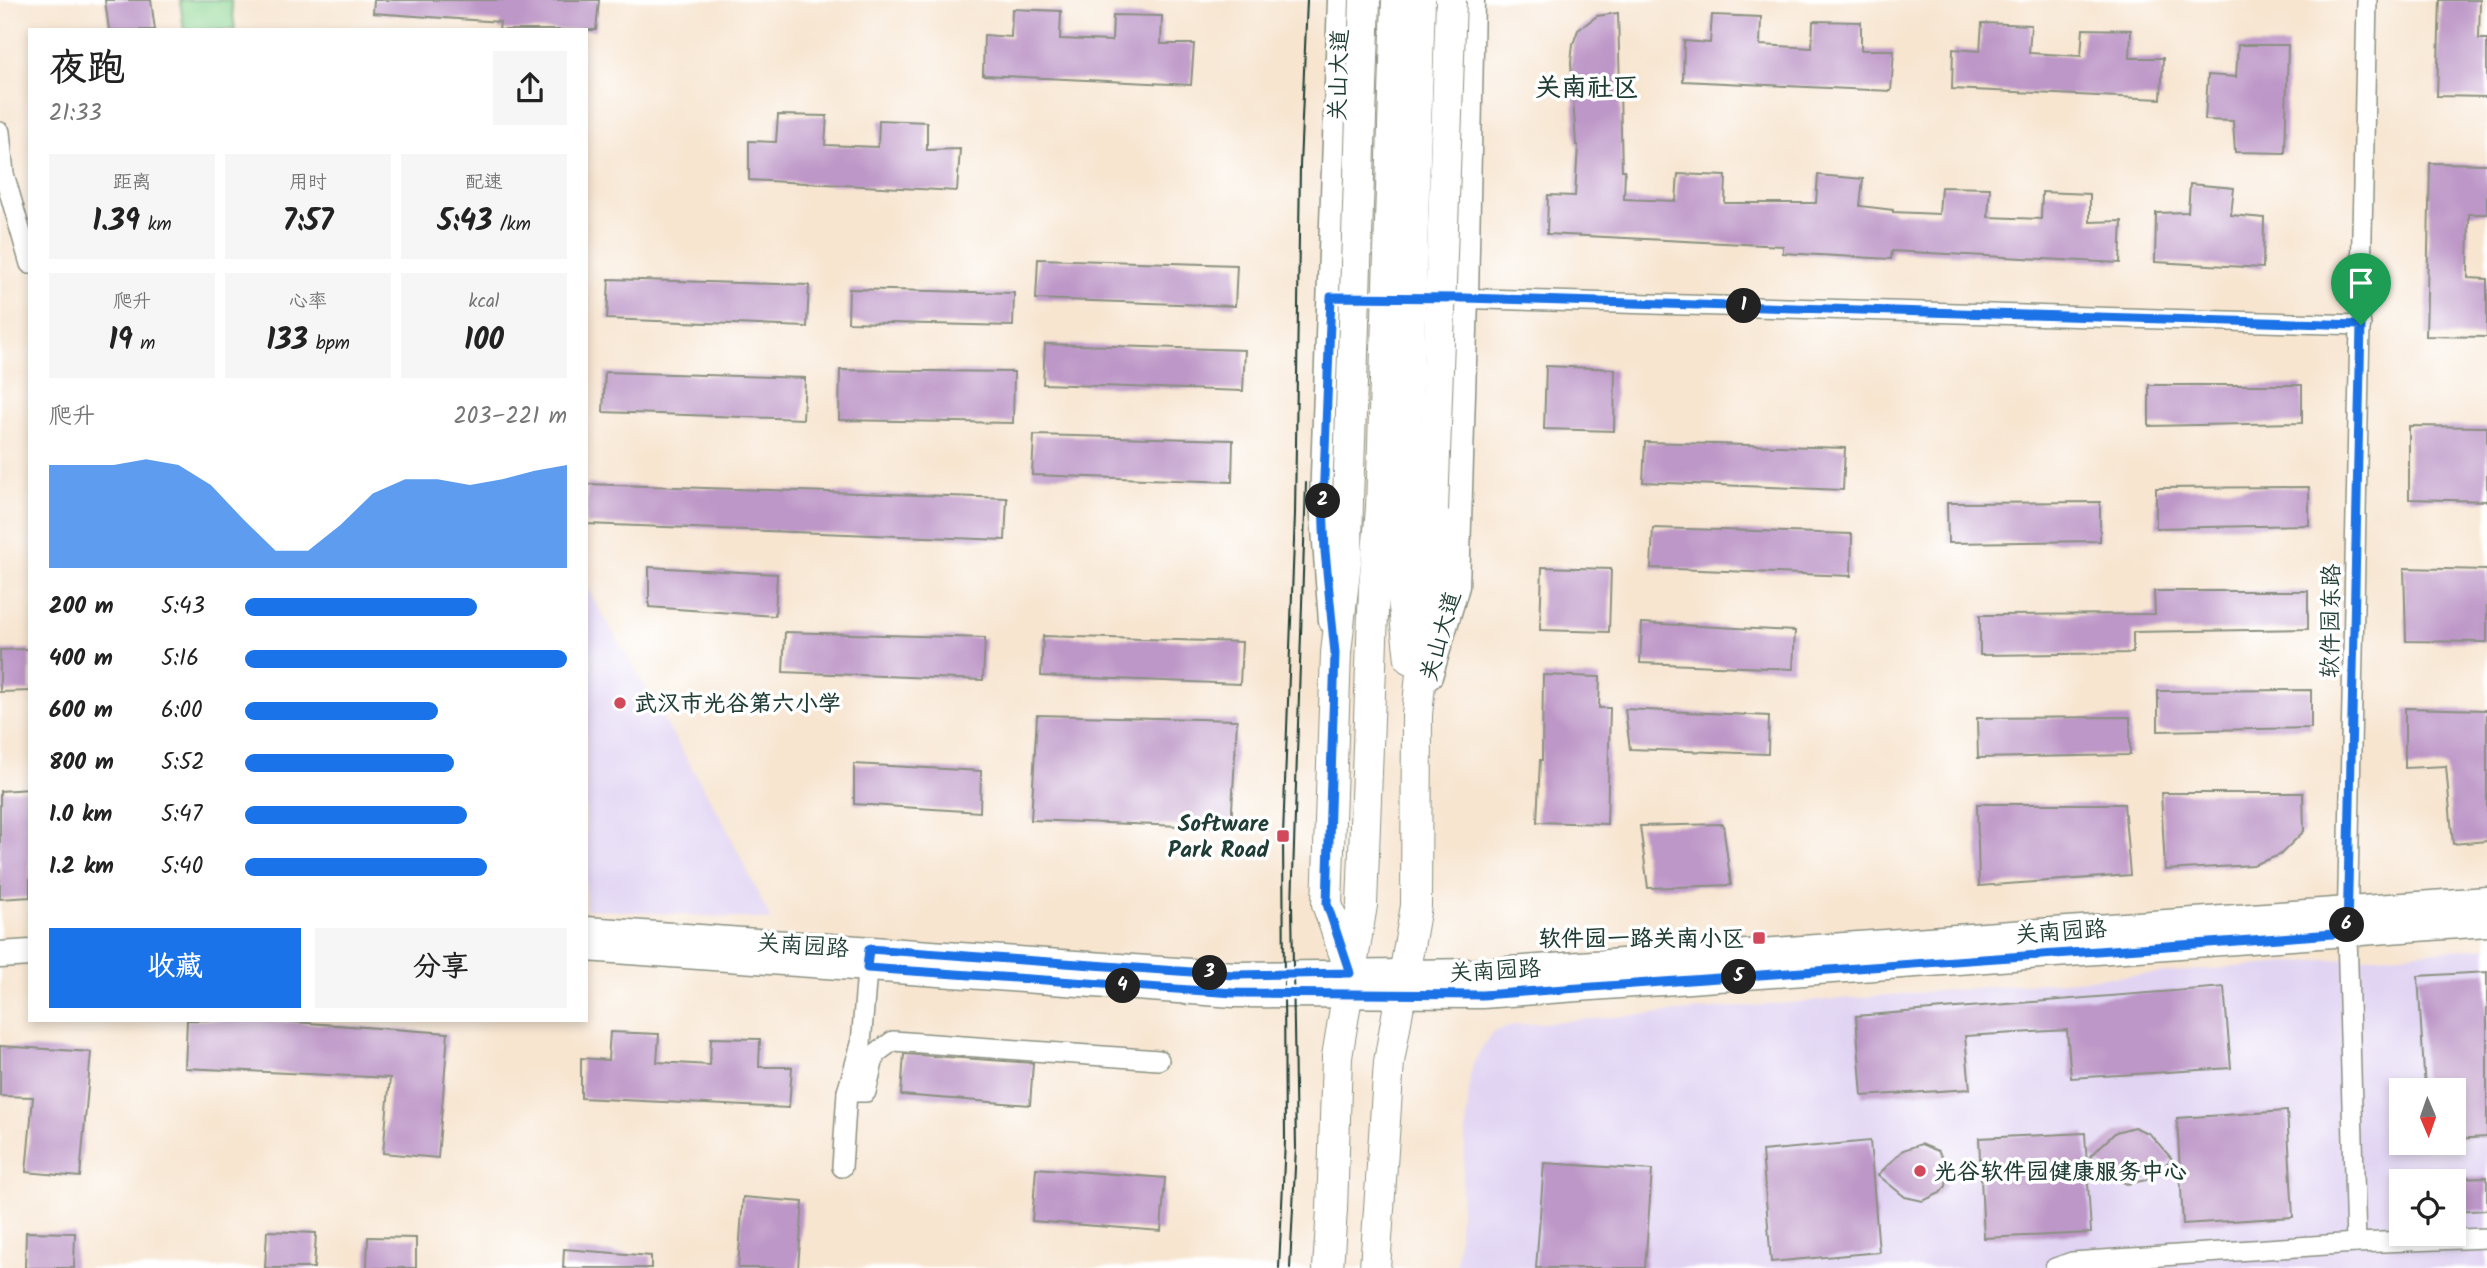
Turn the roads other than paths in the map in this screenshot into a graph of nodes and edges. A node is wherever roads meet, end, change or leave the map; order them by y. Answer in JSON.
{"nodes":[{"id":1,"x":1341,"y":0,"type":"edge"},
{"id":2,"x":1365,"y":0,"type":"edge"},
{"id":3,"x":1397,"y":0,"type":"edge"},
{"id":4,"x":1420,"y":0,"type":"edge"},
{"id":5,"x":1451,"y":0,"type":"edge"},
{"id":6,"x":1471,"y":0,"type":"edge"},
{"id":7,"x":2368,"y":0,"type":"edge"},
{"id":8,"x":0,"y":132,"type":"edge"},
{"id":9,"x":28,"y":257,"type":"edge"},
{"id":10,"x":1331,"y":297,"type":"junction"},
{"id":11,"x":1465,"y":298,"type":"junction"},
{"id":12,"x":2361,"y":325,"type":"junction"},
{"id":13,"x":1406,"y":509,"type":"junction"},
{"id":14,"x":1335,"y":653,"type":"junction"},
{"id":15,"x":1418,"y":715,"type":"junction"},
{"id":16,"x":2487,"y":900,"type":"edge"},
{"id":17,"x":2347,"y":922,"type":"junction"},
{"id":18,"x":2487,"y":923,"type":"edge"},
{"id":19,"x":588,"y":930,"type":"edge"},
{"id":20,"x":588,"y":948,"type":"edge"},
{"id":21,"x":28,"y":953,"type":"edge"},
{"id":22,"x":0,"y":956,"type":"edge"},
{"id":23,"x":868,"y":958,"type":"junction"},
{"id":24,"x":28,"y":966,"type":"edge"},
{"id":25,"x":0,"y":968,"type":"edge"},
{"id":26,"x":1349,"y":984,"type":"junction"},
{"id":27,"x":1403,"y":984,"type":"junction"},
{"id":28,"x":1159,"y":1060,"type":"dead end"},
{"id":29,"x":847,"y":1092,"type":"junction"},
{"id":30,"x":842,"y":1167,"type":"dead end"},
{"id":31,"x":2487,"y":1238,"type":"edge"},
{"id":32,"x":2356,"y":1243,"type":"junction"},
{"id":33,"x":1328,"y":1268,"type":"edge"},
{"id":34,"x":1375,"y":1268,"type":"edge"},
{"id":35,"x":2055,"y":1268,"type":"edge"}],
"edges":[{"from":1,"to":10,"type":"main road","name":"关山大道"},
{"from":2,"to":14,"type":"main road","bridge":true},
{"from":3,"to":13,"type":"main road","bridge":true},
{"from":4,"to":13,"type":"main road","bridge":true},
{"from":5,"to":13,"type":"main road","bridge":true},
{"from":6,"to":11,"type":"main road","name":"关山大道"},
{"from":7,"to":12,"type":"street","name":"软件园东路"},
{"from":8,"to":9,"type":"street"},
{"from":10,"to":11,"type":"street"},
{"from":10,"to":14,"type":"main road","name":"关山大道"},
{"from":11,"to":12,"type":"street"},
{"from":11,"to":15,"type":"main road","name":"关山大道"},
{"from":12,"to":17,"type":"street","name":"软件园东路"},
{"from":13,"to":15,"type":"main road"},
{"from":13,"to":26,"type":"main road"},
{"from":14,"to":26,"type":"main road"},
{"from":15,"to":27,"type":"main road","name":"关山大道"},
{"from":16,"to":17,"type":"main road","name":"关南园路"},
{"from":17,"to":18,"type":"main road","name":"关南园路"},
{"from":17,"to":27,"type":"main road","name":"关南园路"},
{"from":17,"to":32,"type":"street","name":"软件园东路"},
{"from":19,"to":23,"type":"main road","name":"关南园路"},
{"from":20,"to":23,"type":"main road","name":"关南园路"},
{"from":21,"to":22,"type":"main road"},
{"from":23,"to":26,"type":"main road","name":"关南园路"},
{"from":23,"to":29,"type":"street"},
{"from":24,"to":25,"type":"main road"},
{"from":26,"to":27,"type":"main road","name":"关南园路"},
{"from":26,"to":33,"type":"main road"},
{"from":27,"to":34,"type":"main road","name":"关山大道"},
{"from":28,"to":29,"type":"street"},
{"from":29,"to":30,"type":"street"},
{"from":31,"to":32,"type":"street"},
{"from":32,"to":35,"type":"street"}]}
